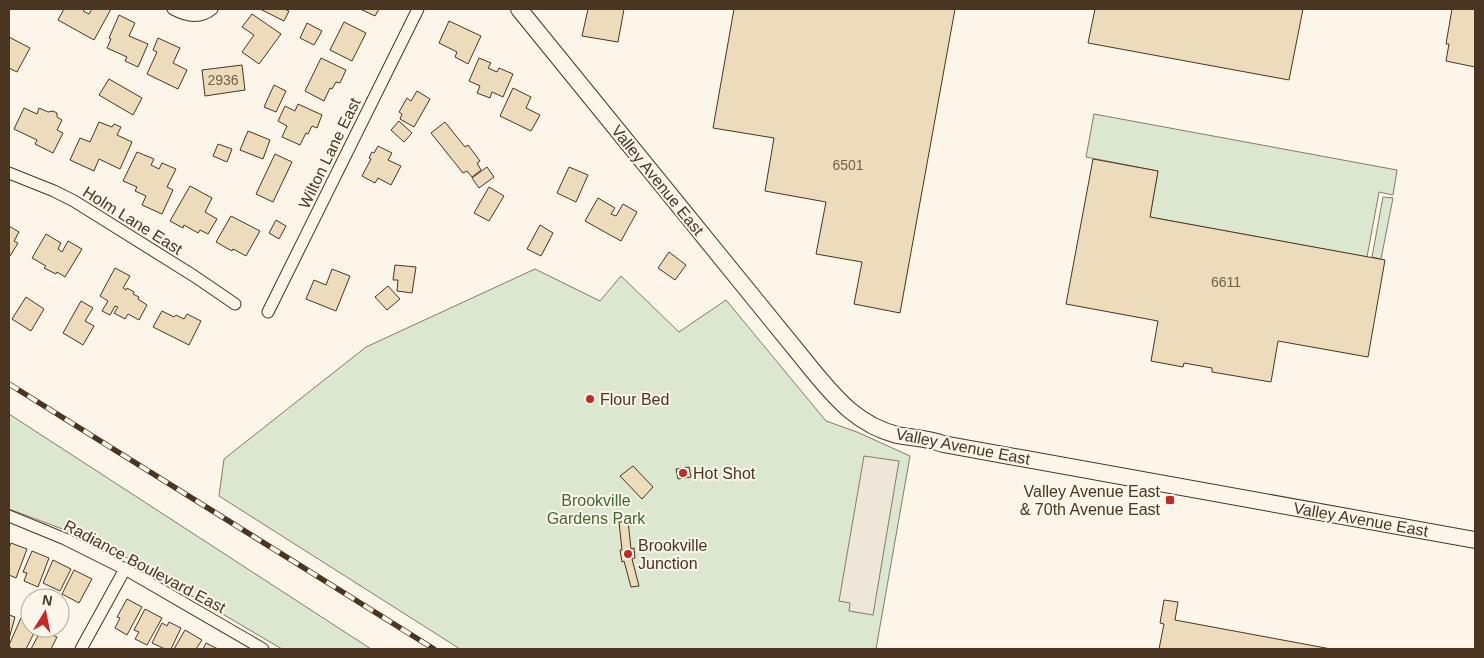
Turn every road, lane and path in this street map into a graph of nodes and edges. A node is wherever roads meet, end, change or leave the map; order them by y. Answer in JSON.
{"nodes":[{"id":1,"x":173,"y":9,"type":"edge"},
{"id":2,"x":212,"y":9,"type":"edge"},
{"id":3,"x":418,"y":9,"type":"edge"},
{"id":4,"x":519,"y":9,"type":"edge"},
{"id":5,"x":9,"y":173,"type":"edge"},
{"id":6,"x":235,"y":304,"type":"dead end"},
{"id":7,"x":268,"y":312,"type":"dead end"},
{"id":8,"x":9,"y":516,"type":"edge"},
{"id":9,"x":1475,"y":540,"type":"edge"},
{"id":10,"x":124,"y":569,"type":"junction"},
{"id":11,"x":81,"y":649,"type":"edge"},
{"id":12,"x":263,"y":649,"type":"edge"}],
"edges":[{"from":1,"to":2,"type":"street"},
{"from":3,"to":7,"type":"street","name":"Wilton Lane East"},
{"from":4,"to":9,"type":"main road","name":"Valley Avenue East"},
{"from":5,"to":6,"type":"street","name":"Holm Lane East"},
{"from":8,"to":10,"type":"street","name":"Radiance Boulevard East"},
{"from":10,"to":11,"type":"street"},
{"from":10,"to":12,"type":"street","name":"Radiance Boulevard East"}]}
